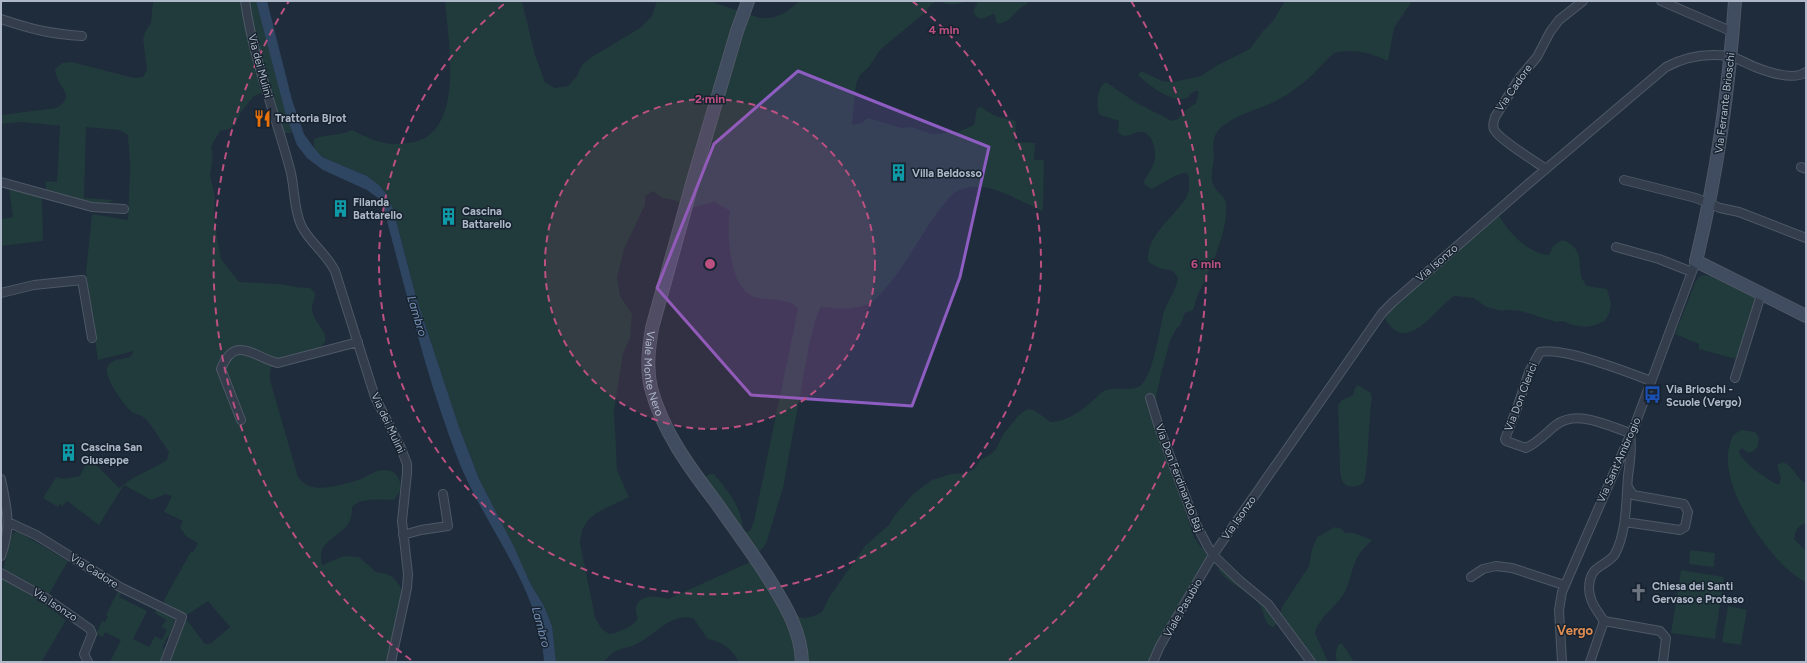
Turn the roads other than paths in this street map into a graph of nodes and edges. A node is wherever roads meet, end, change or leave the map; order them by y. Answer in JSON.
{"nodes":[{"id":1,"x":246,"y":1,"type":"edge"},
{"id":2,"x":748,"y":1,"type":"edge"},
{"id":3,"x":1583,"y":1,"type":"edge"},
{"id":4,"x":1661,"y":1,"type":"edge"},
{"id":5,"x":1735,"y":1,"type":"edge"},
{"id":6,"x":1,"y":19,"type":"edge"},
{"id":7,"x":1733,"y":32,"type":"junction"},
{"id":8,"x":82,"y":36,"type":"dead end"},
{"id":9,"x":1731,"y":57,"type":"junction"},
{"id":10,"x":1806,"y":72,"type":"edge"},
{"id":11,"x":1546,"y":169,"type":"junction"},
{"id":12,"x":1624,"y":180,"type":"dead end"},
{"id":13,"x":1,"y":182,"type":"edge"},
{"id":14,"x":1710,"y":203,"type":"junction"},
{"id":15,"x":124,"y":209,"type":"dead end"},
{"id":16,"x":1806,"y":238,"type":"edge"},
{"id":17,"x":1616,"y":247,"type":"dead end"},
{"id":18,"x":1694,"y":266,"type":"junction"},
{"id":19,"x":1,"y":293,"type":"edge"},
{"id":20,"x":1761,"y":295,"type":"junction"},
{"id":21,"x":1806,"y":316,"type":"edge"},
{"id":22,"x":92,"y":338,"type":"dead end"},
{"id":23,"x":358,"y":342,"type":"junction"},
{"id":24,"x":1735,"y":378,"type":"dead end"},
{"id":25,"x":1651,"y":381,"type":"junction"},
{"id":26,"x":1150,"y":398,"type":"dead end"},
{"id":27,"x":241,"y":420,"type":"dead end"},
{"id":28,"x":1630,"y":433,"type":"junction"},
{"id":29,"x":1,"y":481,"type":"edge"},
{"id":30,"x":1628,"y":487,"type":"junction"},
{"id":31,"x":443,"y":494,"type":"dead end"},
{"id":32,"x":8,"y":522,"type":"junction"},
{"id":33,"x":1625,"y":522,"type":"junction"},
{"id":34,"x":403,"y":535,"type":"junction"},
{"id":35,"x":4,"y":536,"type":"edge"},
{"id":36,"x":1213,"y":555,"type":"junction"},
{"id":37,"x":1,"y":556,"type":"edge"},
{"id":38,"x":1,"y":573,"type":"edge"},
{"id":39,"x":1471,"y":577,"type":"dead end"},
{"id":40,"x":1564,"y":585,"type":"junction"},
{"id":41,"x":1604,"y":621,"type":"junction"},
{"id":42,"x":84,"y":661,"type":"edge"},
{"id":43,"x":165,"y":662,"type":"edge"},
{"id":44,"x":391,"y":662,"type":"edge"},
{"id":45,"x":802,"y":662,"type":"edge"},
{"id":46,"x":1153,"y":662,"type":"edge"},
{"id":47,"x":1311,"y":662,"type":"edge"},
{"id":48,"x":1562,"y":662,"type":"edge"},
{"id":49,"x":1590,"y":662,"type":"edge"},
{"id":50,"x":1663,"y":662,"type":"edge"}],
"edges":[{"from":1,"to":23,"type":"street","name":"Via dei Mulini"},
{"from":2,"to":45,"type":"street","name":"Viale Monte Nero"},
{"from":3,"to":11,"type":"street","name":"Via Cadore"},
{"from":4,"to":7,"type":"street"},
{"from":5,"to":7,"type":"street","name":"Via Ferrante Brioschi"},
{"from":6,"to":8,"type":"street"},
{"from":7,"to":9,"type":"street","name":"Via Ferrante Brioschi"},
{"from":9,"to":10,"type":"street"},
{"from":9,"to":11,"type":"street","name":"Via Isonzo"},
{"from":9,"to":14,"type":"street","name":"Via Ferrante Brioschi"},
{"from":11,"to":36,"type":"street","name":"Via Isonzo"},
{"from":12,"to":14,"type":"street"},
{"from":13,"to":15,"type":"street"},
{"from":14,"to":16,"type":"street"},
{"from":14,"to":18,"type":"street","name":"Via Ferrante Brioschi"},
{"from":17,"to":18,"type":"street"},
{"from":18,"to":20,"type":"street"},
{"from":18,"to":25,"type":"street","name":"Via Sant'Ambrogio"},
{"from":19,"to":22,"type":"street"},
{"from":20,"to":21,"type":"street"},
{"from":20,"to":24,"type":"street"},
{"from":23,"to":27,"type":"street"},
{"from":23,"to":34,"type":"street","name":"Via dei Mulini"},
{"from":25,"to":28,"type":"street","name":"Via Sant'Ambrogio"},
{"from":25,"to":28,"type":"street","name":"Via Don Clerici"},
{"from":26,"to":36,"type":"street","name":"Via Don Ferdinando Baj"},
{"from":28,"to":30,"type":"street"},
{"from":28,"to":40,"type":"street","name":"Via Sant'Ambrogio"},
{"from":29,"to":32,"type":"street"},
{"from":30,"to":33,"type":"street"},
{"from":30,"to":33,"type":"street"},
{"from":31,"to":34,"type":"street"},
{"from":32,"to":35,"type":"street"},
{"from":32,"to":43,"type":"street","name":"Via Cadore"},
{"from":33,"to":41,"type":"street"},
{"from":34,"to":44,"type":"street","name":"Via dei Mulini"},
{"from":35,"to":37,"type":"street"},
{"from":36,"to":46,"type":"street","name":"Viale Pasubio"},
{"from":36,"to":47,"type":"street","name":"Via Don Ferdinando Baj"},
{"from":38,"to":42,"type":"street","name":"Via Isonzo"},
{"from":39,"to":40,"type":"street"},
{"from":40,"to":48,"type":"street","name":"Via Sant'Ambrogio"},
{"from":41,"to":49,"type":"street"},
{"from":41,"to":50,"type":"street"}]}
